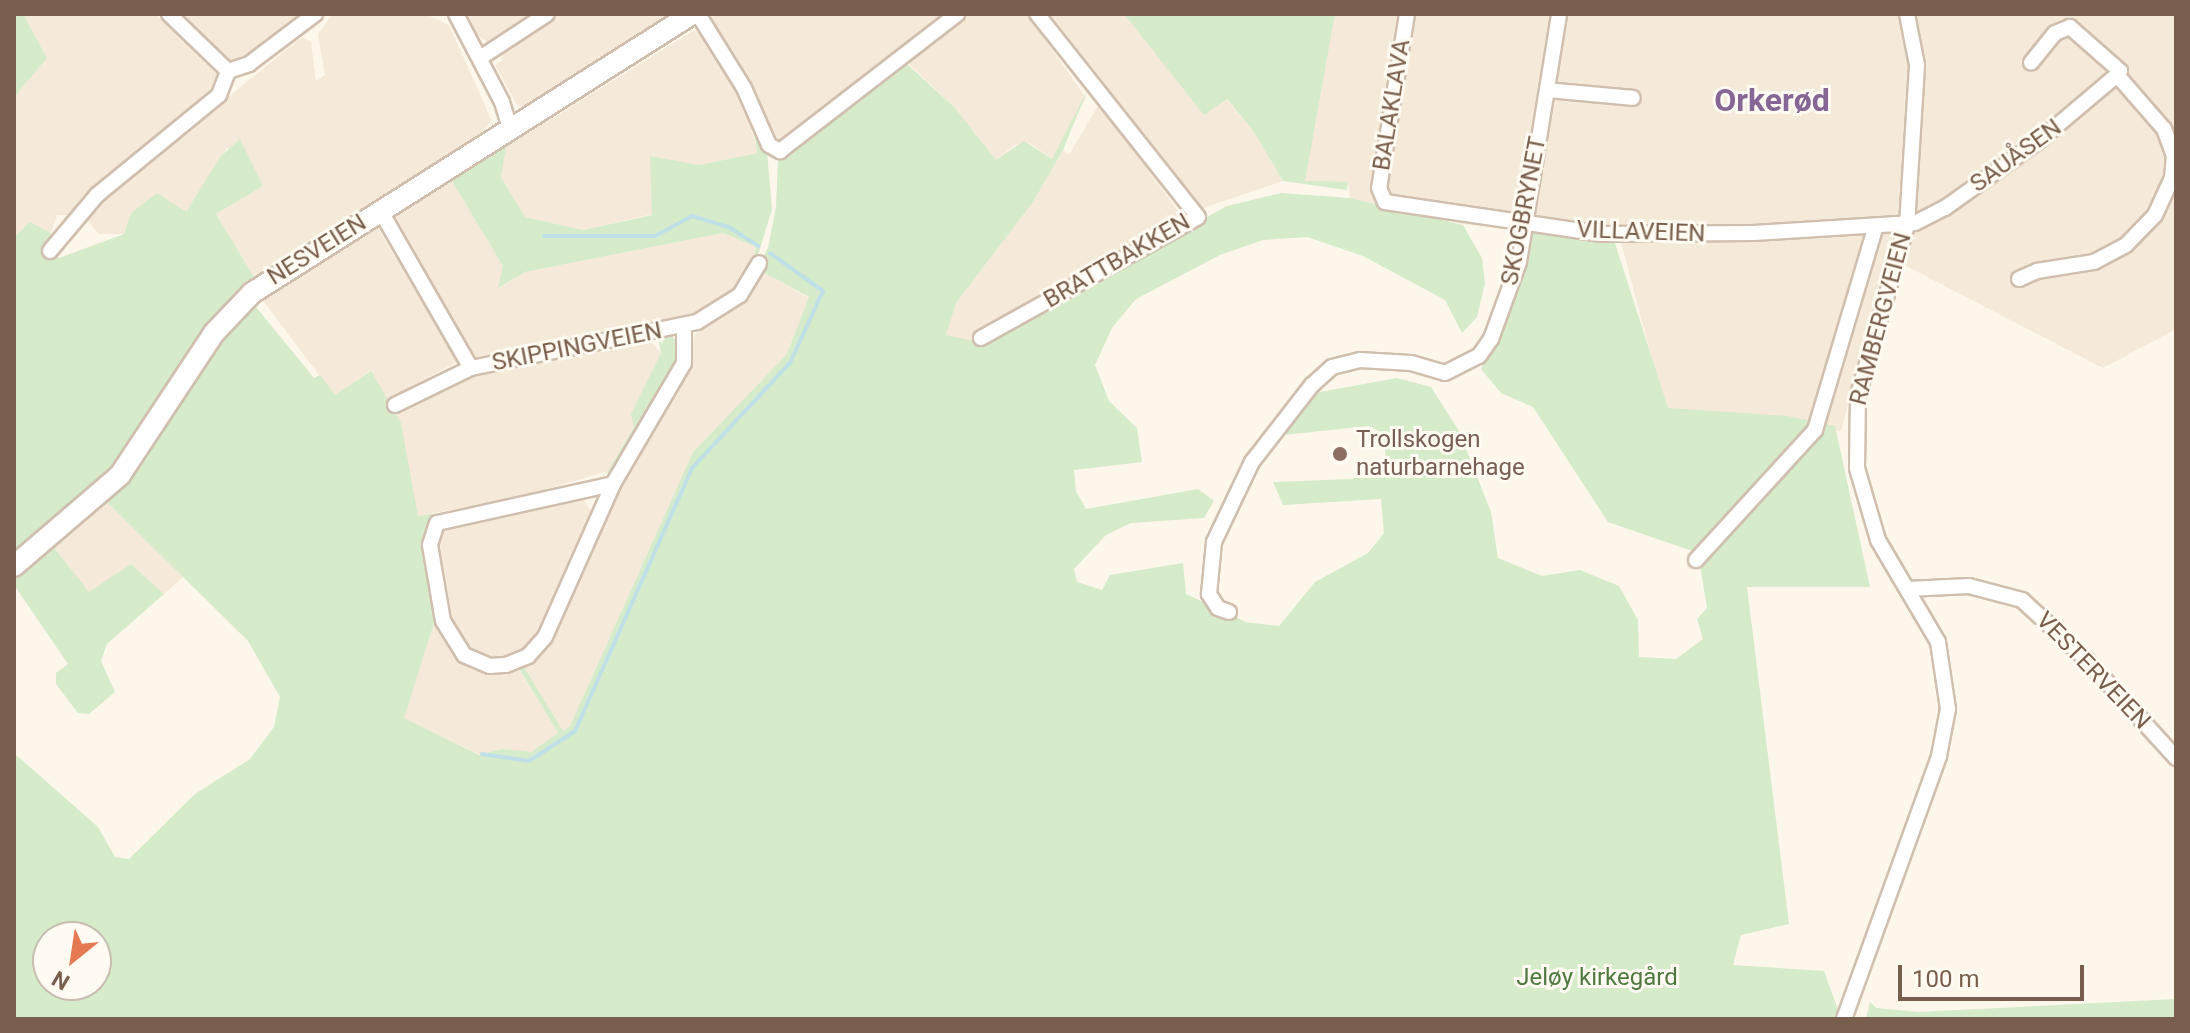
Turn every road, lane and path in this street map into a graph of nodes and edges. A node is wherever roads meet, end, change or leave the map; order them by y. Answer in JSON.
{"nodes":[{"id":1,"x":169,"y":14,"type":"edge"},
{"id":2,"x":315,"y":14,"type":"edge"},
{"id":3,"x":456,"y":14,"type":"edge"},
{"id":4,"x":547,"y":14,"type":"edge"},
{"id":5,"x":692,"y":14,"type":"edge"},
{"id":6,"x":698,"y":14,"type":"edge"},
{"id":7,"x":957,"y":14,"type":"edge"},
{"id":8,"x":1037,"y":14,"type":"edge"},
{"id":9,"x":1407,"y":14,"type":"edge"},
{"id":10,"x":1559,"y":14,"type":"edge"},
{"id":11,"x":1907,"y":14,"type":"edge"},
{"id":12,"x":480,"y":58,"type":"junction"},
{"id":13,"x":2031,"y":63,"type":"dead end"},
{"id":14,"x":228,"y":71,"type":"junction"},
{"id":15,"x":2117,"y":75,"type":"junction"},
{"id":16,"x":1547,"y":90,"type":"junction"},
{"id":17,"x":1633,"y":98,"type":"dead end"},
{"id":18,"x":515,"y":126,"type":"junction"},
{"id":19,"x":1380,"y":196,"type":"joint"},
{"id":20,"x":380,"y":210,"type":"junction"},
{"id":21,"x":1524,"y":223,"type":"junction"},
{"id":22,"x":1907,"y":225,"type":"junction"},
{"id":23,"x":1876,"y":226,"type":"junction"},
{"id":24,"x":50,"y":251,"type":"dead end"},
{"id":25,"x":759,"y":263,"type":"dead end"},
{"id":26,"x":2019,"y":279,"type":"dead end"},
{"id":27,"x":684,"y":326,"type":"junction"},
{"id":28,"x":981,"y":338,"type":"dead end"},
{"id":29,"x":471,"y":368,"type":"junction"},
{"id":30,"x":395,"y":405,"type":"dead end"},
{"id":31,"x":613,"y":484,"type":"junction"},
{"id":32,"x":1696,"y":560,"type":"dead end"},
{"id":33,"x":14,"y":566,"type":"edge"},
{"id":34,"x":1907,"y":589,"type":"junction"},
{"id":35,"x":1229,"y":612,"type":"dead end"},
{"id":36,"x":2176,"y":758,"type":"edge"},
{"id":37,"x":1844,"y":1019,"type":"edge"}],
"edges":[{"from":1,"to":14,"type":"street"},
{"from":2,"to":14,"type":"street"},
{"from":3,"to":12,"type":"street"},
{"from":4,"to":12,"type":"street"},
{"from":5,"to":18,"type":"main road","name":"NESVEIEN"},
{"from":6,"to":7,"type":"street"},
{"from":8,"to":28,"type":"street","name":"BRATTBAKKEN"},
{"from":9,"to":19,"type":"street","name":"BALAKLAVA"},
{"from":10,"to":16,"type":"street","name":"SKOGBRYNET"},
{"from":11,"to":22,"type":"street","name":"RAMBERGVEIEN"},
{"from":12,"to":18,"type":"street"},
{"from":13,"to":15,"type":"street"},
{"from":14,"to":24,"type":"street"},
{"from":15,"to":22,"type":"street","name":"SAUÅSEN"},
{"from":15,"to":26,"type":"street"},
{"from":16,"to":17,"type":"street"},
{"from":16,"to":21,"type":"street","name":"SKOGBRYNET"},
{"from":18,"to":20,"type":"main road","name":"NESVEIEN"},
{"from":19,"to":21,"type":"street","name":"VILLAVEIEN"},
{"from":20,"to":29,"type":"street","name":"SKIPPINGVEIEN"},
{"from":20,"to":33,"type":"main road","name":"NESVEIEN"},
{"from":21,"to":23,"type":"street","name":"VILLAVEIEN"},
{"from":21,"to":35,"type":"street","name":"SKOGBRYNET"},
{"from":22,"to":23,"type":"street","name":"VILLAVEIEN"},
{"from":22,"to":34,"type":"street","name":"RAMBERGVEIEN"},
{"from":23,"to":32,"type":"street"},
{"from":25,"to":27,"type":"street","name":"SKIPPINGVEIEN"},
{"from":27,"to":29,"type":"street","name":"SKIPPINGVEIEN"},
{"from":27,"to":31,"type":"street","name":"SKIPPINGVEIEN"},
{"from":29,"to":30,"type":"street","name":"SKIPPINGVEIEN"},
{"from":31,"to":31,"type":"street","name":"SKIPPINGVEIEN"},
{"from":34,"to":36,"type":"street","name":"VESTERVEIEN"},
{"from":34,"to":37,"type":"street","name":"RAMBERGVEIEN"}]}
